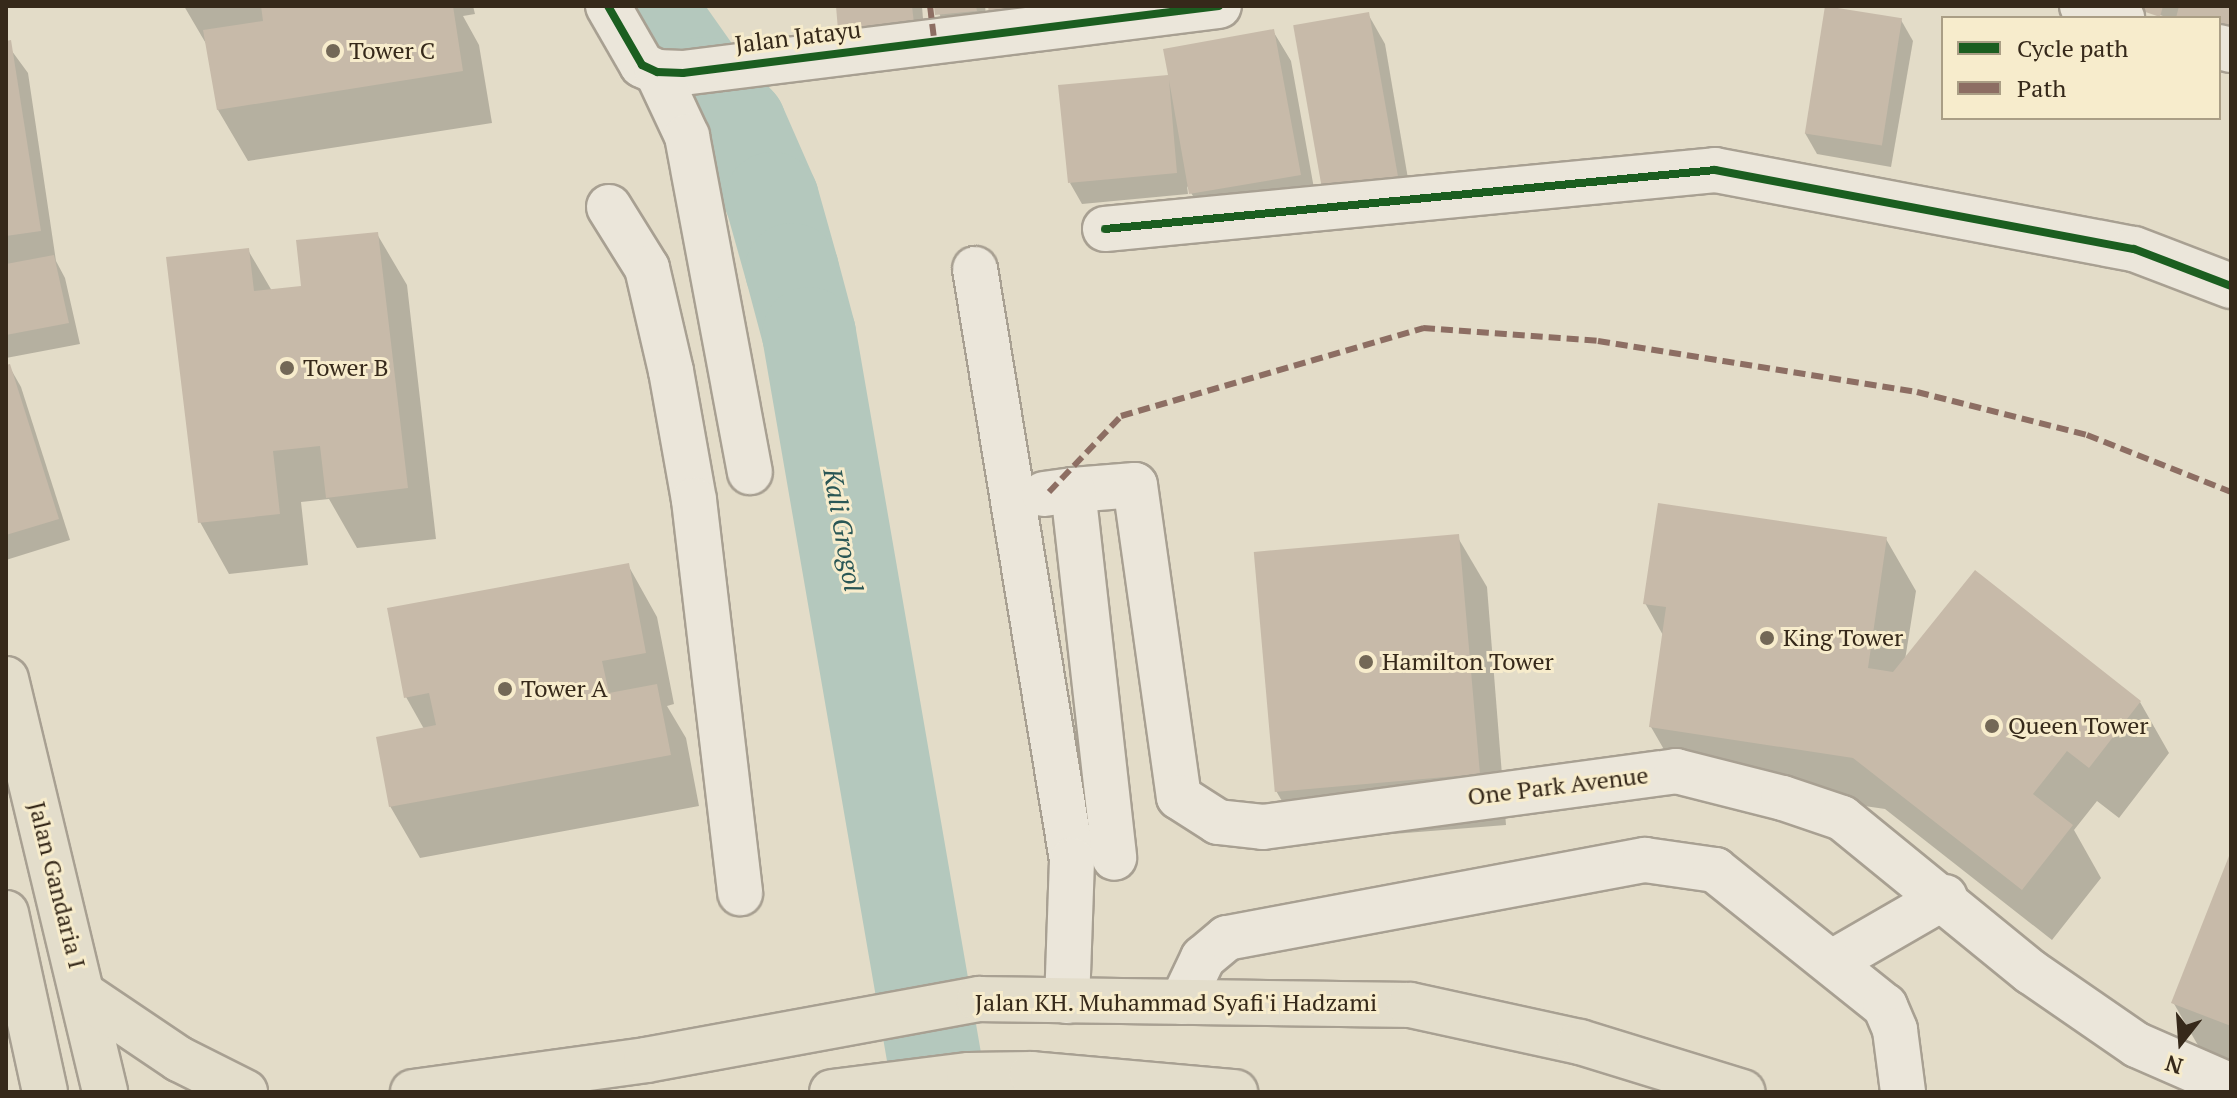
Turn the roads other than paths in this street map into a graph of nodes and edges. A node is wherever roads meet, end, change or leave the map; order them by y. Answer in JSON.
{"nodes":[{"id":1,"x":608,"y":6,"type":"edge"},
{"id":2,"x":1219,"y":6,"type":"edge"},
{"id":3,"x":2082,"y":6,"type":"edge"},
{"id":4,"x":2115,"y":16,"type":"edge"},
{"id":5,"x":932,"y":23,"type":"edge"},
{"id":6,"x":670,"y":73,"type":"junction"},
{"id":7,"x":609,"y":207,"type":"dead end"},
{"id":8,"x":1105,"y":229,"type":"dead end"},
{"id":9,"x":975,"y":269,"type":"dead end"},
{"id":10,"x":2231,"y":286,"type":"edge"},
{"id":11,"x":750,"y":472,"type":"dead end"},
{"id":12,"x":1073,"y":490,"type":"junction"},
{"id":13,"x":1015,"y":503,"type":"junction"},
{"id":14,"x":6,"y":679,"type":"edge"},
{"id":15,"x":1114,"y":858,"type":"dead end"},
{"id":16,"x":740,"y":893,"type":"dead end"},
{"id":17,"x":1945,"y":897,"type":"junction"},
{"id":18,"x":6,"y":913,"type":"edge"},
{"id":19,"x":1834,"y":961,"type":"junction"},
{"id":20,"x":84,"y":995,"type":"junction"},
{"id":21,"x":1067,"y":1001,"type":"junction"},
{"id":22,"x":1182,"y":1002,"type":"junction"},
{"id":23,"x":1033,"y":1083,"type":"edge"},
{"id":24,"x":2231,"y":1086,"type":"edge"},
{"id":25,"x":1902,"y":1088,"type":"edge"},
{"id":26,"x":45,"y":1092,"type":"edge"},
{"id":27,"x":105,"y":1092,"type":"edge"},
{"id":28,"x":245,"y":1092,"type":"edge"},
{"id":29,"x":413,"y":1092,"type":"edge"},
{"id":30,"x":832,"y":1092,"type":"edge"},
{"id":31,"x":1235,"y":1092,"type":"edge"},
{"id":32,"x":1743,"y":1092,"type":"edge"}],
"edges":[{"from":1,"to":6,"type":"street"},
{"from":2,"to":5,"type":"street","name":"Jalan Jatayu"},
{"from":3,"to":4,"type":"street"},
{"from":5,"to":6,"type":"street","name":"Jalan Jatayu"},
{"from":6,"to":11,"type":"street"},
{"from":7,"to":16,"type":"street"},
{"from":8,"to":10,"type":"street"},
{"from":9,"to":13,"type":"street"},
{"from":12,"to":13,"type":"street","name":"One Park Avenue"},
{"from":12,"to":15,"type":"street"},
{"from":12,"to":17,"type":"street","name":"One Park Avenue"},
{"from":13,"to":21,"type":"street"},
{"from":14,"to":20,"type":"main road","name":"Jalan Gandaria I"},
{"from":17,"to":19,"type":"street"},
{"from":17,"to":24,"type":"street","name":"One Park Avenue"},
{"from":18,"to":26,"type":"main road"},
{"from":19,"to":22,"type":"street"},
{"from":19,"to":25,"type":"street"},
{"from":20,"to":27,"type":"main road","name":"Jalan Gandaria I"},
{"from":20,"to":28,"type":"main road"},
{"from":21,"to":22,"type":"main road","name":"Jalan KH. Muhammad Syafi'i Hadzami"},
{"from":21,"to":29,"type":"main road","name":"Jalan KH. Muhammad Syafi'i Hadzami"},
{"from":22,"to":32,"type":"main road","name":"Jalan KH. Muhammad Syafi'i Hadzami"},
{"from":23,"to":30,"type":"main road"},
{"from":23,"to":31,"type":"main road"}]}
